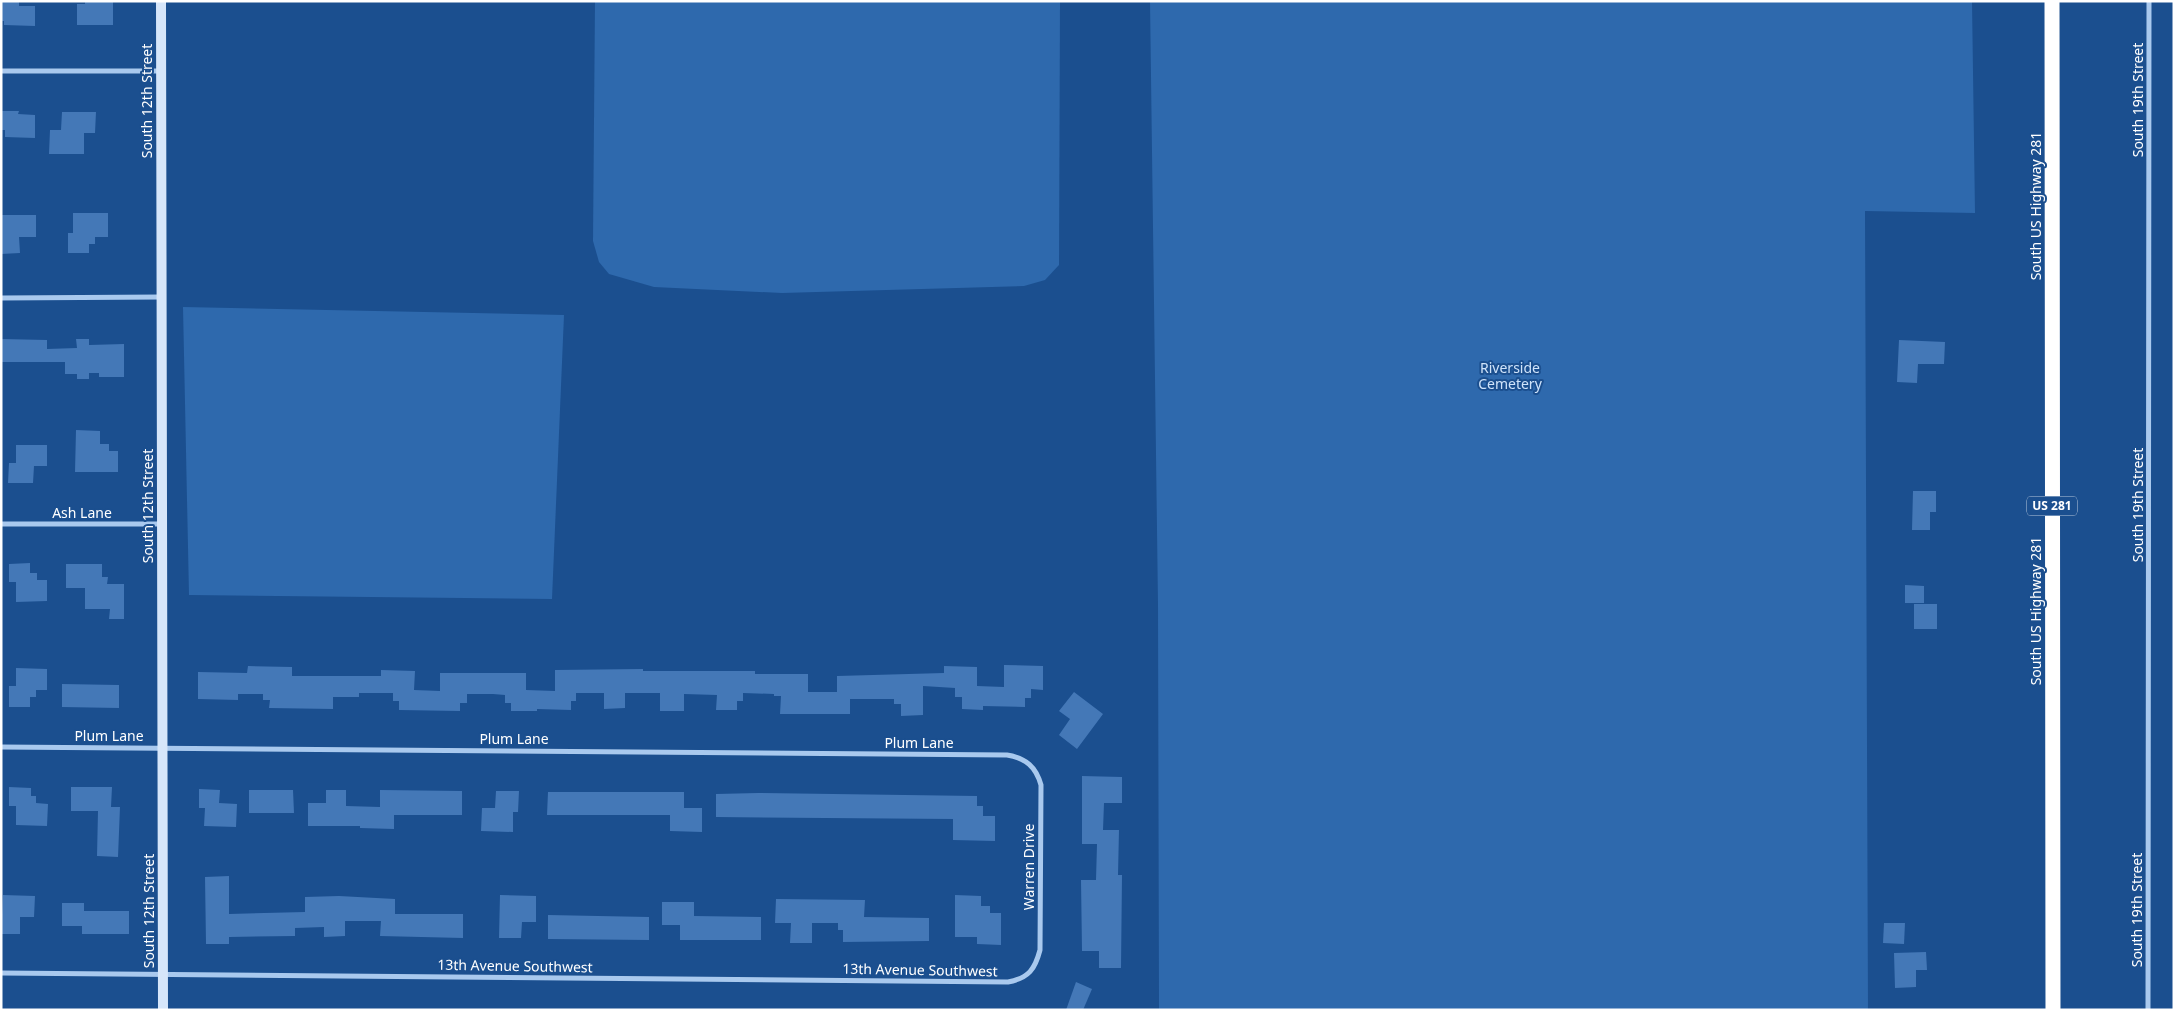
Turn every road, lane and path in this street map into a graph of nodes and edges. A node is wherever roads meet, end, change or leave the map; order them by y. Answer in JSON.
{"nodes":[{"id":1,"x":161,"y":1,"type":"edge"},
{"id":2,"x":2052,"y":1,"type":"edge"},
{"id":3,"x":2149,"y":1,"type":"edge"},
{"id":4,"x":1,"y":71,"type":"edge"},
{"id":5,"x":161,"y":71,"type":"junction"},
{"id":6,"x":162,"y":297,"type":"junction"},
{"id":7,"x":1,"y":298,"type":"edge"},
{"id":8,"x":1,"y":524,"type":"edge"},
{"id":9,"x":162,"y":524,"type":"junction"},
{"id":10,"x":1,"y":747,"type":"edge"},
{"id":11,"x":162,"y":748,"type":"junction"},
{"id":12,"x":1026,"y":761,"type":"joint"},
{"id":13,"x":1,"y":973,"type":"edge"},
{"id":14,"x":163,"y":974,"type":"junction"},
{"id":15,"x":1028,"y":975,"type":"joint"},
{"id":16,"x":163,"y":1010,"type":"edge"},
{"id":17,"x":2053,"y":1010,"type":"edge"},
{"id":18,"x":2148,"y":1010,"type":"edge"}],
"edges":[{"from":1,"to":5,"type":"street","name":"South 12th Street"},
{"from":2,"to":17,"type":"highway","name":"South US Highway 281","number":"US 281"},
{"from":3,"to":18,"type":"street","name":"South 19th Street"},
{"from":4,"to":5,"type":"street"},
{"from":5,"to":6,"type":"street","name":"South 12th Street"},
{"from":6,"to":7,"type":"street"},
{"from":6,"to":9,"type":"street","name":"South 12th Street"},
{"from":8,"to":9,"type":"street","name":"Ash Lane"},
{"from":9,"to":11,"type":"street","name":"South 12th Street"},
{"from":10,"to":11,"type":"street","name":"Plum Lane"},
{"from":11,"to":12,"type":"street","name":"Plum Lane"},
{"from":11,"to":14,"type":"street","name":"South 12th Street"},
{"from":12,"to":15,"type":"street","name":"Warren Drive"},
{"from":13,"to":14,"type":"street","name":"13th Avenue Southwest"},
{"from":14,"to":15,"type":"street","name":"13th Avenue Southwest"},
{"from":14,"to":16,"type":"street","name":"South 12th Street"}]}
